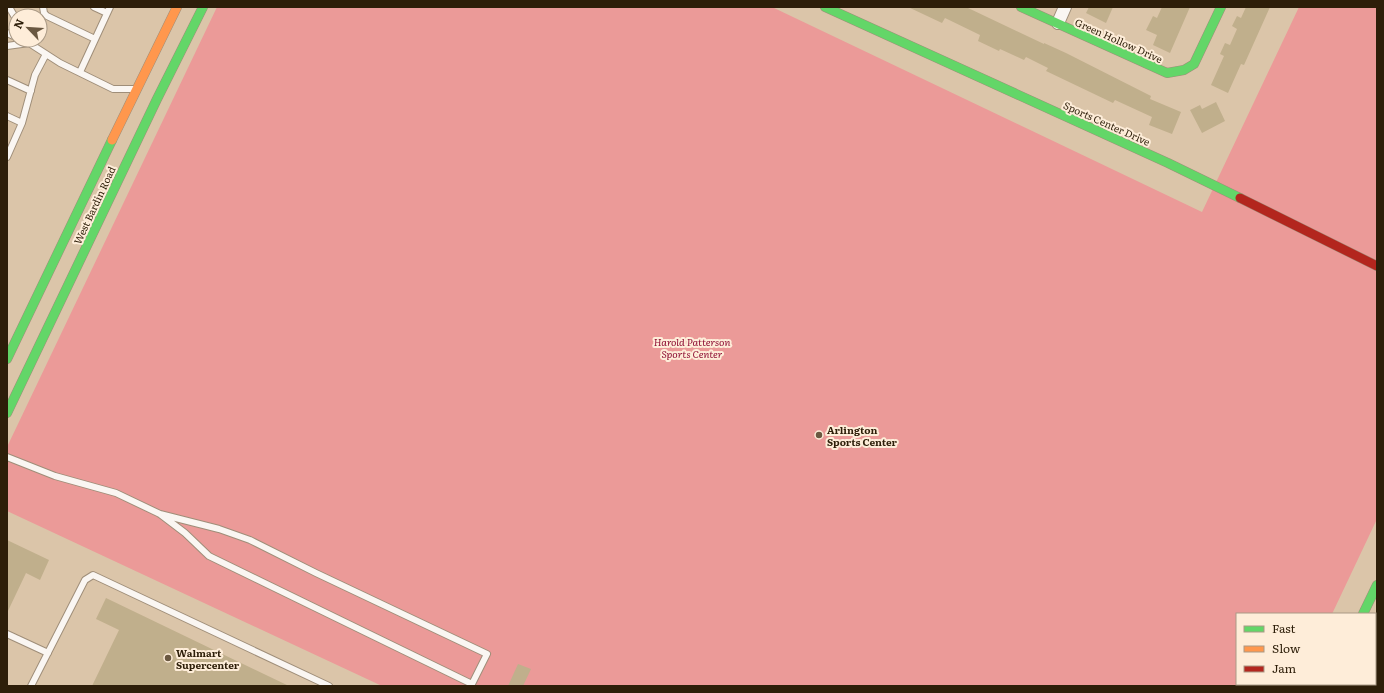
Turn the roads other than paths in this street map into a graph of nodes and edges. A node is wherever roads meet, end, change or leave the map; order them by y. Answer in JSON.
{"nodes":[{"id":1,"x":43,"y":7,"type":"edge"},
{"id":2,"x":94,"y":7,"type":"edge"},
{"id":3,"x":177,"y":7,"type":"edge"},
{"id":4,"x":202,"y":7,"type":"edge"},
{"id":5,"x":825,"y":7,"type":"edge"},
{"id":6,"x":1021,"y":7,"type":"edge"},
{"id":7,"x":1065,"y":7,"type":"edge"},
{"id":8,"x":1221,"y":7,"type":"edge"},
{"id":9,"x":108,"y":10,"type":"edge"},
{"id":10,"x":1058,"y":23,"type":"junction"},
{"id":11,"x":95,"y":39,"type":"junction"},
{"id":12,"x":37,"y":48,"type":"edge"},
{"id":13,"x":46,"y":54,"type":"junction"},
{"id":14,"x":80,"y":72,"type":"junction"},
{"id":15,"x":7,"y":80,"type":"edge"},
{"id":16,"x":31,"y":91,"type":"junction"},
{"id":17,"x":146,"y":94,"type":"junction"},
{"id":18,"x":7,"y":116,"type":"edge"},
{"id":19,"x":22,"y":124,"type":"junction"},
{"id":20,"x":7,"y":157,"type":"edge"},
{"id":21,"x":1377,"y":266,"type":"edge"},
{"id":22,"x":7,"y":359,"type":"edge"},
{"id":23,"x":7,"y":413,"type":"edge"},
{"id":24,"x":7,"y":457,"type":"edge"},
{"id":25,"x":160,"y":514,"type":"junction"},
{"id":26,"x":1377,"y":585,"type":"edge"},
{"id":27,"x":1363,"y":613,"type":"edge"},
{"id":28,"x":7,"y":634,"type":"edge"},
{"id":29,"x":48,"y":653,"type":"junction"},
{"id":30,"x":472,"y":685,"type":"edge"},
{"id":31,"x":31,"y":686,"type":"edge"},
{"id":32,"x":329,"y":686,"type":"edge"}],
"edges":[{"from":1,"to":11,"type":"lane"},
{"from":2,"to":9,"type":"lane"},
{"from":3,"to":17,"type":"street","name":"West Bardin Road"},
{"from":4,"to":17,"type":"street","name":"West Bardin Road"},
{"from":5,"to":21,"type":"street","name":"Sports Center Drive"},
{"from":6,"to":10,"type":"street","name":"Green Hollow Drive"},
{"from":7,"to":10,"type":"street"},
{"from":8,"to":10,"type":"street","name":"Green Hollow Drive"},
{"from":9,"to":11,"type":"lane"},
{"from":11,"to":14,"type":"lane"},
{"from":12,"to":13,"type":"lane"},
{"from":13,"to":14,"type":"lane"},
{"from":13,"to":16,"type":"lane"},
{"from":14,"to":17,"type":"lane"},
{"from":15,"to":16,"type":"lane"},
{"from":16,"to":19,"type":"lane"},
{"from":17,"to":22,"type":"street","name":"West Bardin Road"},
{"from":17,"to":23,"type":"street","name":"West Bardin Road"},
{"from":18,"to":19,"type":"lane"},
{"from":19,"to":20,"type":"lane"},
{"from":24,"to":25,"type":"lane"},
{"from":25,"to":30,"type":"lane"},
{"from":25,"to":30,"type":"lane"},
{"from":26,"to":27,"type":"street"},
{"from":28,"to":29,"type":"lane"},
{"from":29,"to":31,"type":"lane"},
{"from":29,"to":32,"type":"lane"}]}
